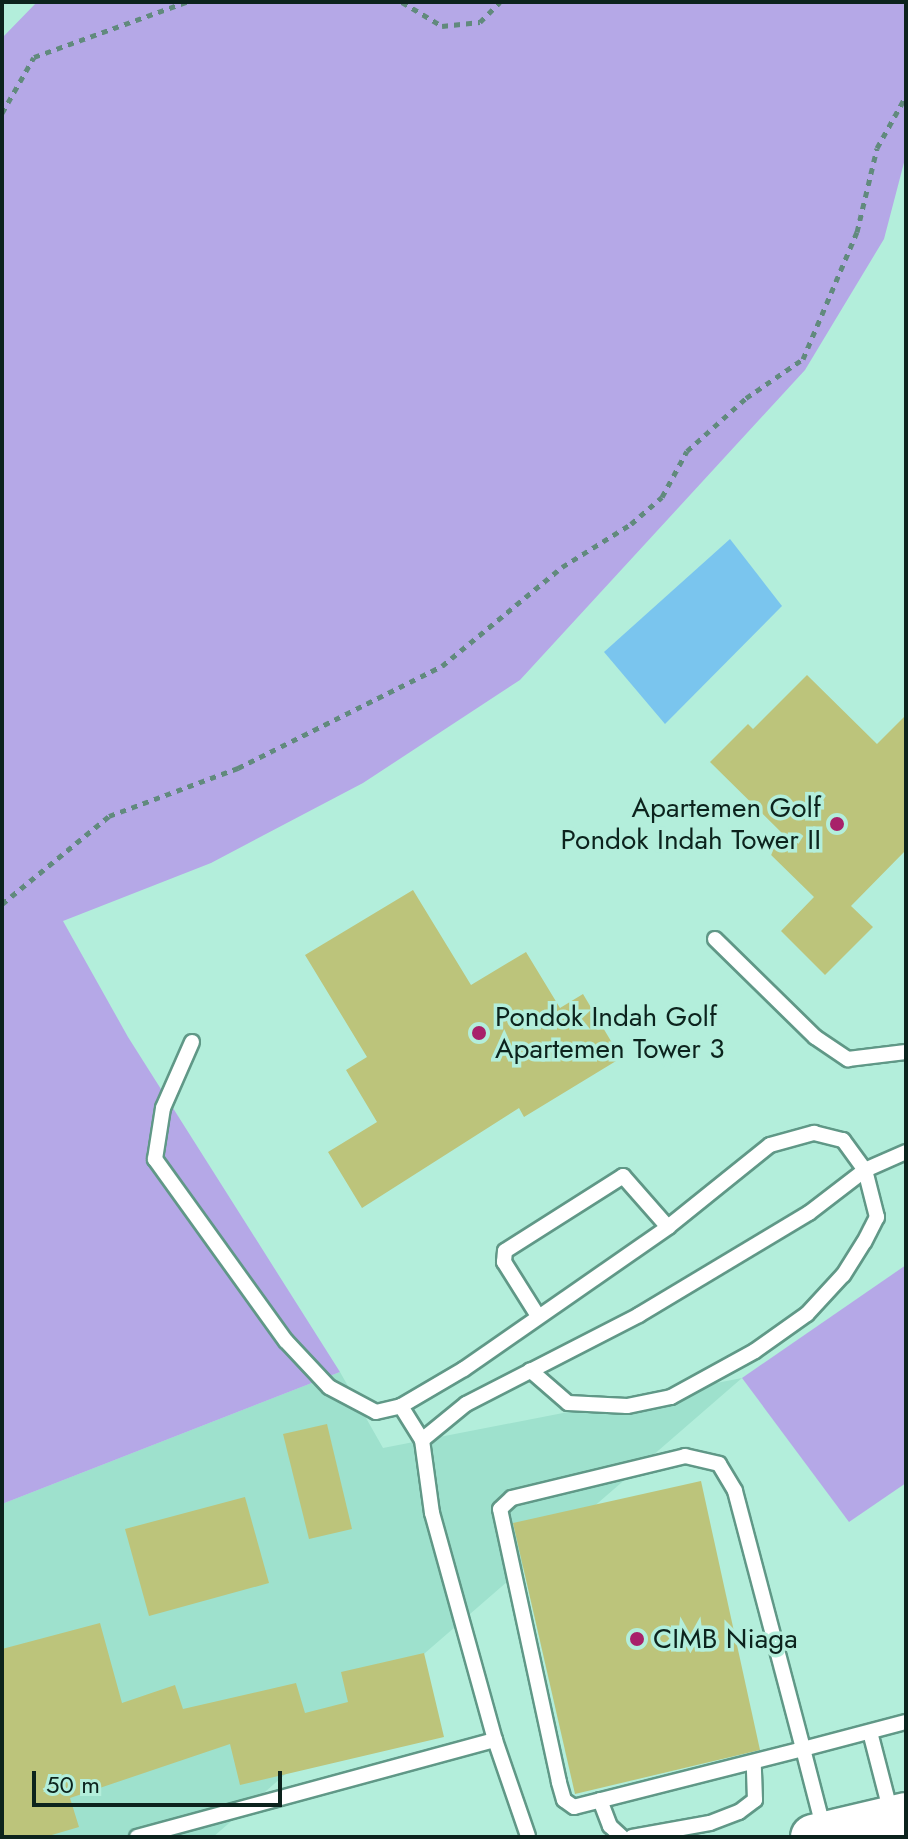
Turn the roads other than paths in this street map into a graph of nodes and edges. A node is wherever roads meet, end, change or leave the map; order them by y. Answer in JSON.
{"nodes":[{"id":1,"x":715,"y":939,"type":"dead end"},
{"id":2,"x":192,"y":1042,"type":"dead end"},
{"id":3,"x":906,"y":1052,"type":"edge"},
{"id":4,"x":906,"y":1152,"type":"edge"},
{"id":5,"x":865,"y":1170,"type":"junction"},
{"id":6,"x":668,"y":1227,"type":"junction"},
{"id":7,"x":538,"y":1316,"type":"junction"},
{"id":8,"x":530,"y":1370,"type":"junction"},
{"id":9,"x":401,"y":1406,"type":"junction"},
{"id":10,"x":422,"y":1440,"type":"junction"},
{"id":11,"x":906,"y":1722,"type":"edge"},
{"id":12,"x":870,"y":1732,"type":"junction"},
{"id":13,"x":495,"y":1740,"type":"junction"},
{"id":14,"x":803,"y":1749,"type":"junction"},
{"id":15,"x":754,"y":1763,"type":"junction"},
{"id":16,"x":600,"y":1800,"type":"junction"},
{"id":17,"x":899,"y":1816,"type":"edge"},
{"id":18,"x":819,"y":1836,"type":"edge"},
{"id":19,"x":137,"y":1837,"type":"edge"},
{"id":20,"x":528,"y":1837,"type":"edge"},
{"id":21,"x":545,"y":1837,"type":"edge"},
{"id":22,"x":622,"y":1837,"type":"edge"},
{"id":23,"x":632,"y":1837,"type":"edge"}],
"edges":[{"from":1,"to":3,"type":"lane"},
{"from":2,"to":9,"type":"lane"},
{"from":4,"to":5,"type":"lane"},
{"from":5,"to":6,"type":"lane"},
{"from":5,"to":8,"type":"lane"},
{"from":5,"to":8,"type":"lane"},
{"from":6,"to":7,"type":"lane"},
{"from":6,"to":7,"type":"lane"},
{"from":7,"to":9,"type":"lane"},
{"from":8,"to":10,"type":"lane"},
{"from":9,"to":10,"type":"lane"},
{"from":10,"to":13,"type":"lane"},
{"from":11,"to":12,"type":"lane"},
{"from":12,"to":14,"type":"lane"},
{"from":12,"to":17,"type":"lane"},
{"from":13,"to":19,"type":"lane"},
{"from":13,"to":20,"type":"lane"},
{"from":14,"to":15,"type":"lane"},
{"from":14,"to":16,"type":"lane"},
{"from":14,"to":18,"type":"lane"},
{"from":15,"to":16,"type":"lane"},
{"from":15,"to":23,"type":"lane"},
{"from":16,"to":22,"type":"lane"},
{"from":17,"to":18,"type":"highway"},
{"from":20,"to":21,"type":"lane"}]}
